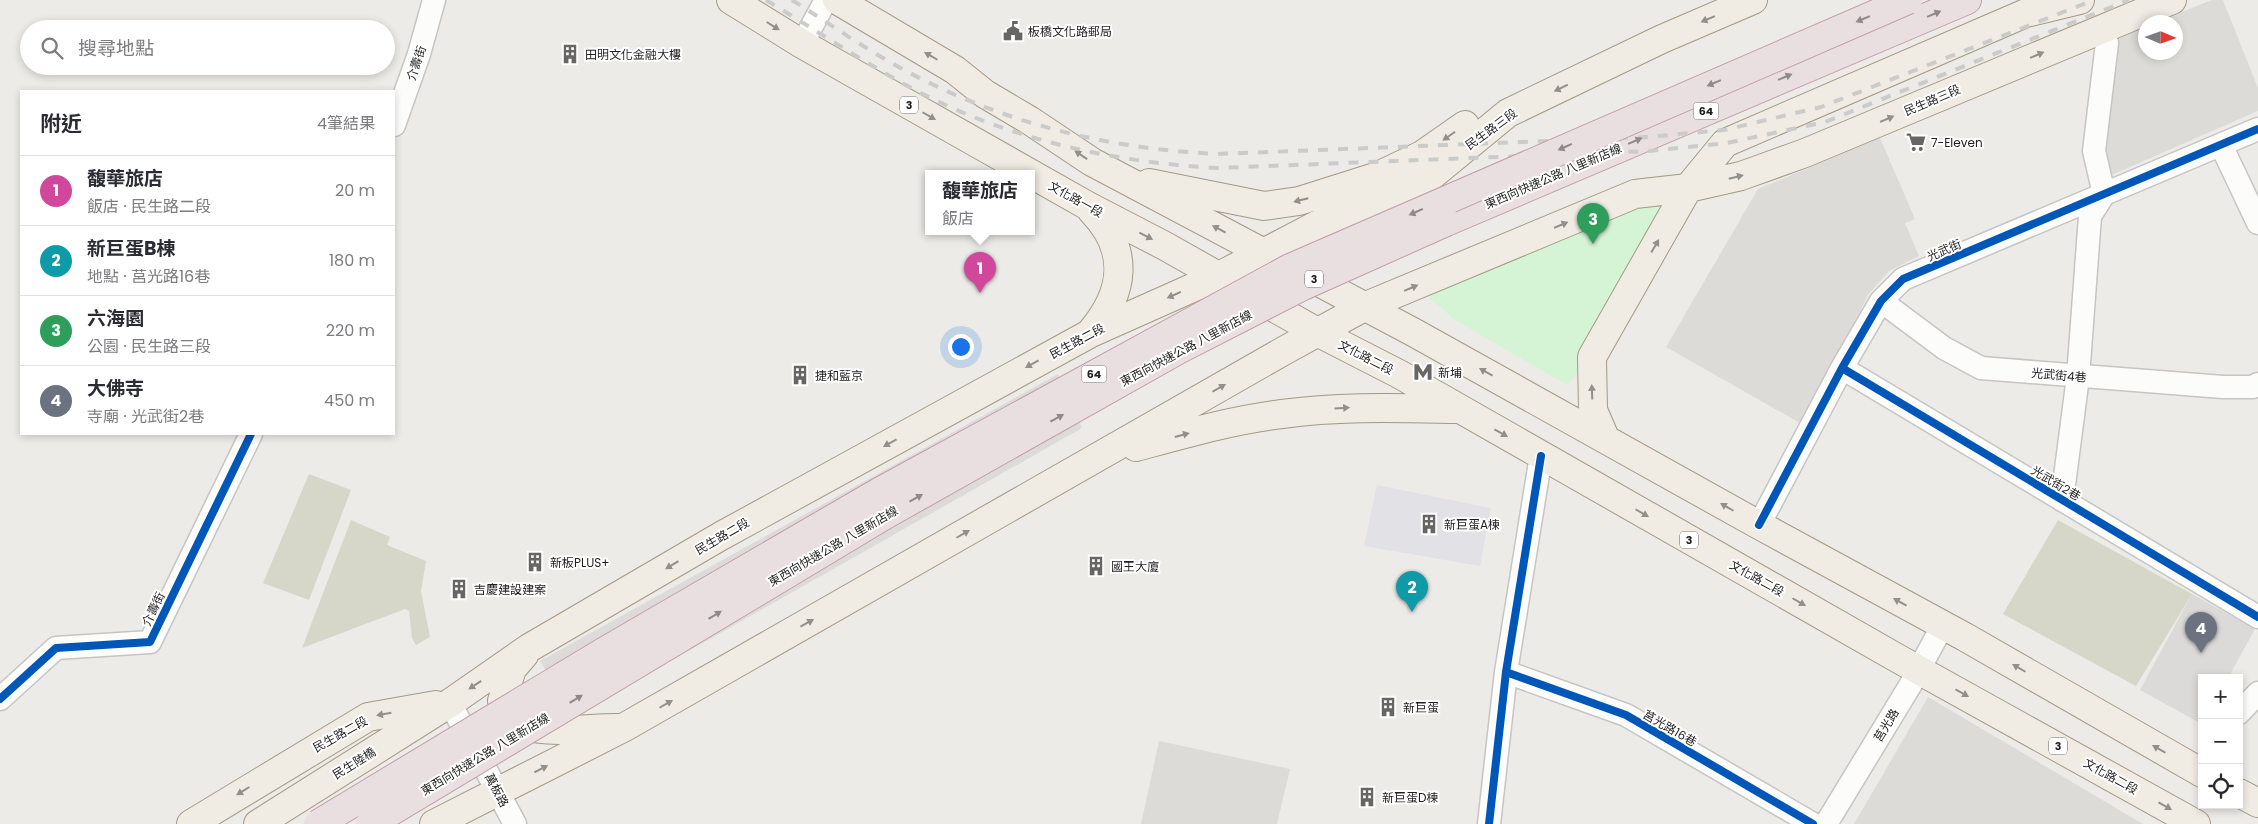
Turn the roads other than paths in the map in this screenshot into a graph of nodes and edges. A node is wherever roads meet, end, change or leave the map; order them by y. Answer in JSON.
{"nodes":[{"id":1,"x":434,"y":0,"type":"edge"},
{"id":2,"x":731,"y":0,"type":"edge"},
{"id":3,"x":826,"y":0,"type":"edge"},
{"id":4,"x":837,"y":0,"type":"edge"},
{"id":5,"x":1753,"y":0,"type":"edge"},
{"id":6,"x":1908,"y":0,"type":"edge"},
{"id":7,"x":1967,"y":0,"type":"edge"},
{"id":8,"x":2080,"y":0,"type":"edge"},
{"id":9,"x":2172,"y":0,"type":"edge"},
{"id":10,"x":2036,"y":7,"type":"edge"},
{"id":11,"x":2102,"y":28,"type":"junction"},
{"id":12,"x":802,"y":44,"type":"junction"},
{"id":13,"x":1508,"y":113,"type":"junction"},
{"id":14,"x":395,"y":122,"type":"edge"},
{"id":15,"x":2258,"y":129,"type":"edge"},
{"id":16,"x":2221,"y":145,"type":"junction"},
{"id":17,"x":1024,"y":170,"type":"edge"},
{"id":18,"x":1035,"y":176,"type":"edge"},
{"id":19,"x":1124,"y":178,"type":"junction"},
{"id":20,"x":1688,"y":188,"type":"junction"},
{"id":21,"x":2104,"y":194,"type":"junction"},
{"id":22,"x":1088,"y":206,"type":"junction"},
{"id":23,"x":2258,"y":223,"type":"edge"},
{"id":24,"x":1261,"y":252,"type":"junction"},
{"id":25,"x":1218,"y":276,"type":"junction"},
{"id":26,"x":1881,"y":301,"type":"junction"},
{"id":27,"x":1366,"y":306,"type":"junction"},
{"id":28,"x":1090,"y":332,"type":"junction"},
{"id":29,"x":1319,"y":333,"type":"junction"},
{"id":30,"x":1842,"y":368,"type":"junction"},
{"id":31,"x":2078,"y":377,"type":"junction"},
{"id":32,"x":2258,"y":384,"type":"edge"},
{"id":33,"x":1458,"y":410,"type":"junction"},
{"id":34,"x":251,"y":435,"type":"edge"},
{"id":35,"x":1605,"y":438,"type":"junction"},
{"id":36,"x":1102,"y":456,"type":"junction"},
{"id":37,"x":1541,"y":456,"type":"junction"},
{"id":38,"x":2062,"y":500,"type":"junction"},
{"id":39,"x":1759,"y":525,"type":"junction"},
{"id":40,"x":2258,"y":617,"type":"edge"},
{"id":41,"x":1943,"y":625,"type":"junction"},
{"id":42,"x":529,"y":648,"type":"junction"},
{"id":43,"x":1919,"y":670,"type":"junction"},
{"id":44,"x":1506,"y":672,"type":"junction"},
{"id":45,"x":2258,"y":693,"type":"edge"},
{"id":46,"x":0,"y":699,"type":"edge"},
{"id":47,"x":450,"y":703,"type":"junction"},
{"id":48,"x":2243,"y":709,"type":"edge"},
{"id":49,"x":623,"y":728,"type":"junction"},
{"id":50,"x":2198,"y":771,"type":"edge"},
{"id":51,"x":498,"y":791,"type":"junction"},
{"id":52,"x":2243,"y":795,"type":"edge"},
{"id":53,"x":2258,"y":803,"type":"edge"},
{"id":54,"x":453,"y":821,"type":"edge"},
{"id":55,"x":191,"y":824,"type":"edge"},
{"id":56,"x":258,"y":824,"type":"edge"},
{"id":57,"x":318,"y":824,"type":"edge"},
{"id":58,"x":370,"y":824,"type":"edge"},
{"id":59,"x":515,"y":824,"type":"edge"},
{"id":60,"x":1489,"y":824,"type":"edge"},
{"id":61,"x":1813,"y":824,"type":"edge"},
{"id":62,"x":1826,"y":824,"type":"edge"},
{"id":63,"x":2196,"y":824,"type":"edge"}],
"edges":[{"from":1,"to":14,"type":"street","name":"介壽街"},
{"from":2,"to":12,"type":"main road","name":"文化路一段","number":"3","one_way":true},
{"from":3,"to":12,"type":"street"},
{"from":19,"to":4,"type":"main road","number":"3","one_way":true},
{"from":5,"to":13,"type":"main road","name":"民生路三段","one_way":true},
{"from":6,"to":57,"type":"highway","name":"東西向快速公路 八里新店線","number":"64","one_way":true,"bridge":true},
{"from":58,"to":7,"type":"highway","name":"東西向快速公路 八里新店線","number":"64","one_way":true,"bridge":true},
{"from":8,"to":10,"type":"main road"},
{"from":9,"to":11,"type":"main road","name":"民生路三段"},
{"from":10,"to":20,"type":"main road"},
{"from":20,"to":11,"type":"main road","name":"民生路三段","one_way":true},
{"from":11,"to":21,"type":"street"},
{"from":12,"to":17,"type":"main road","name":"文化路一段","number":"3","one_way":true},
{"from":13,"to":19,"type":"main road","one_way":true},
{"from":13,"to":24,"type":"main road","name":"民生路三段"},
{"from":15,"to":16,"type":"street","name":"光武街"},
{"from":16,"to":21,"type":"street","name":"光武街"},
{"from":16,"to":23,"type":"street"},
{"from":18,"to":22,"type":"main road","name":"文化路一段","number":"3","one_way":true},
{"from":24,"to":19,"type":"main road","number":"3","one_way":true},
{"from":27,"to":20,"type":"main road","name":"民生路三段","one_way":true},
{"from":35,"to":20,"type":"main road","one_way":true},
{"from":21,"to":26,"type":"street","name":"光武街"},
{"from":21,"to":31,"type":"street"},
{"from":22,"to":25,"type":"main road","name":"文化路一段","number":"3","one_way":true},
{"from":22,"to":28,"type":"main road"},
{"from":24,"to":25,"type":"main road","name":"民生路二段"},
{"from":24,"to":27,"type":"main road","number":"3"},
{"from":25,"to":28,"type":"main road","name":"民生路二段","one_way":true},
{"from":25,"to":29,"type":"main road","name":"文化路一段","number":"3"},
{"from":26,"to":30,"type":"street","name":"光武街"},
{"from":26,"to":31,"type":"street","name":"光武街4巷"},
{"from":27,"to":29,"type":"main road"},
{"from":35,"to":27,"type":"main road","number":"3","one_way":true},
{"from":28,"to":42,"type":"main road","name":"民生路二段","one_way":true},
{"from":29,"to":33,"type":"main road","name":"文化路二段","number":"3"},
{"from":36,"to":29,"type":"main road","one_way":true},
{"from":30,"to":38,"type":"street","name":"光武街2巷"},
{"from":30,"to":39,"type":"street","name":"光武街"},
{"from":31,"to":32,"type":"street","name":"光武街4巷"},
{"from":31,"to":38,"type":"street"},
{"from":36,"to":33,"type":"main road","one_way":true},
{"from":33,"to":37,"type":"main road","name":"文化路二段","number":"3","one_way":true},
{"from":34,"to":46,"type":"street","name":"介壽街"},
{"from":39,"to":35,"type":"main road","number":"3","one_way":true},
{"from":49,"to":36,"type":"main road","one_way":true},
{"from":37,"to":43,"type":"main road","name":"文化路二段","number":"3","one_way":true},
{"from":37,"to":44,"type":"street"},
{"from":38,"to":40,"type":"street","name":"光武街2巷"},
{"from":41,"to":39,"type":"main road","number":"3","one_way":true},
{"from":41,"to":43,"type":"street","name":"莒光路"},
{"from":50,"to":41,"type":"main road","number":"3","one_way":true},
{"from":42,"to":47,"type":"main road","name":"民生路二段","one_way":true},
{"from":42,"to":49,"type":"main road"},
{"from":43,"to":62,"type":"street","name":"莒光路"},
{"from":43,"to":63,"type":"main road","name":"文化路二段","number":"3","one_way":true},
{"from":44,"to":60,"type":"street"},
{"from":44,"to":61,"type":"street","name":"莒光路16巷"},
{"from":45,"to":48,"type":"street"},
{"from":47,"to":51,"type":"street","name":"萬板路"},
{"from":47,"to":55,"type":"main road","name":"民生路二段","one_way":true},
{"from":47,"to":56,"type":"main road","name":"民生陸橋"},
{"from":51,"to":49,"type":"main road","one_way":true},
{"from":51,"to":54,"type":"main road"},
{"from":51,"to":59,"type":"street","name":"萬板路"},
{"from":52,"to":53,"type":"main road"}]}
